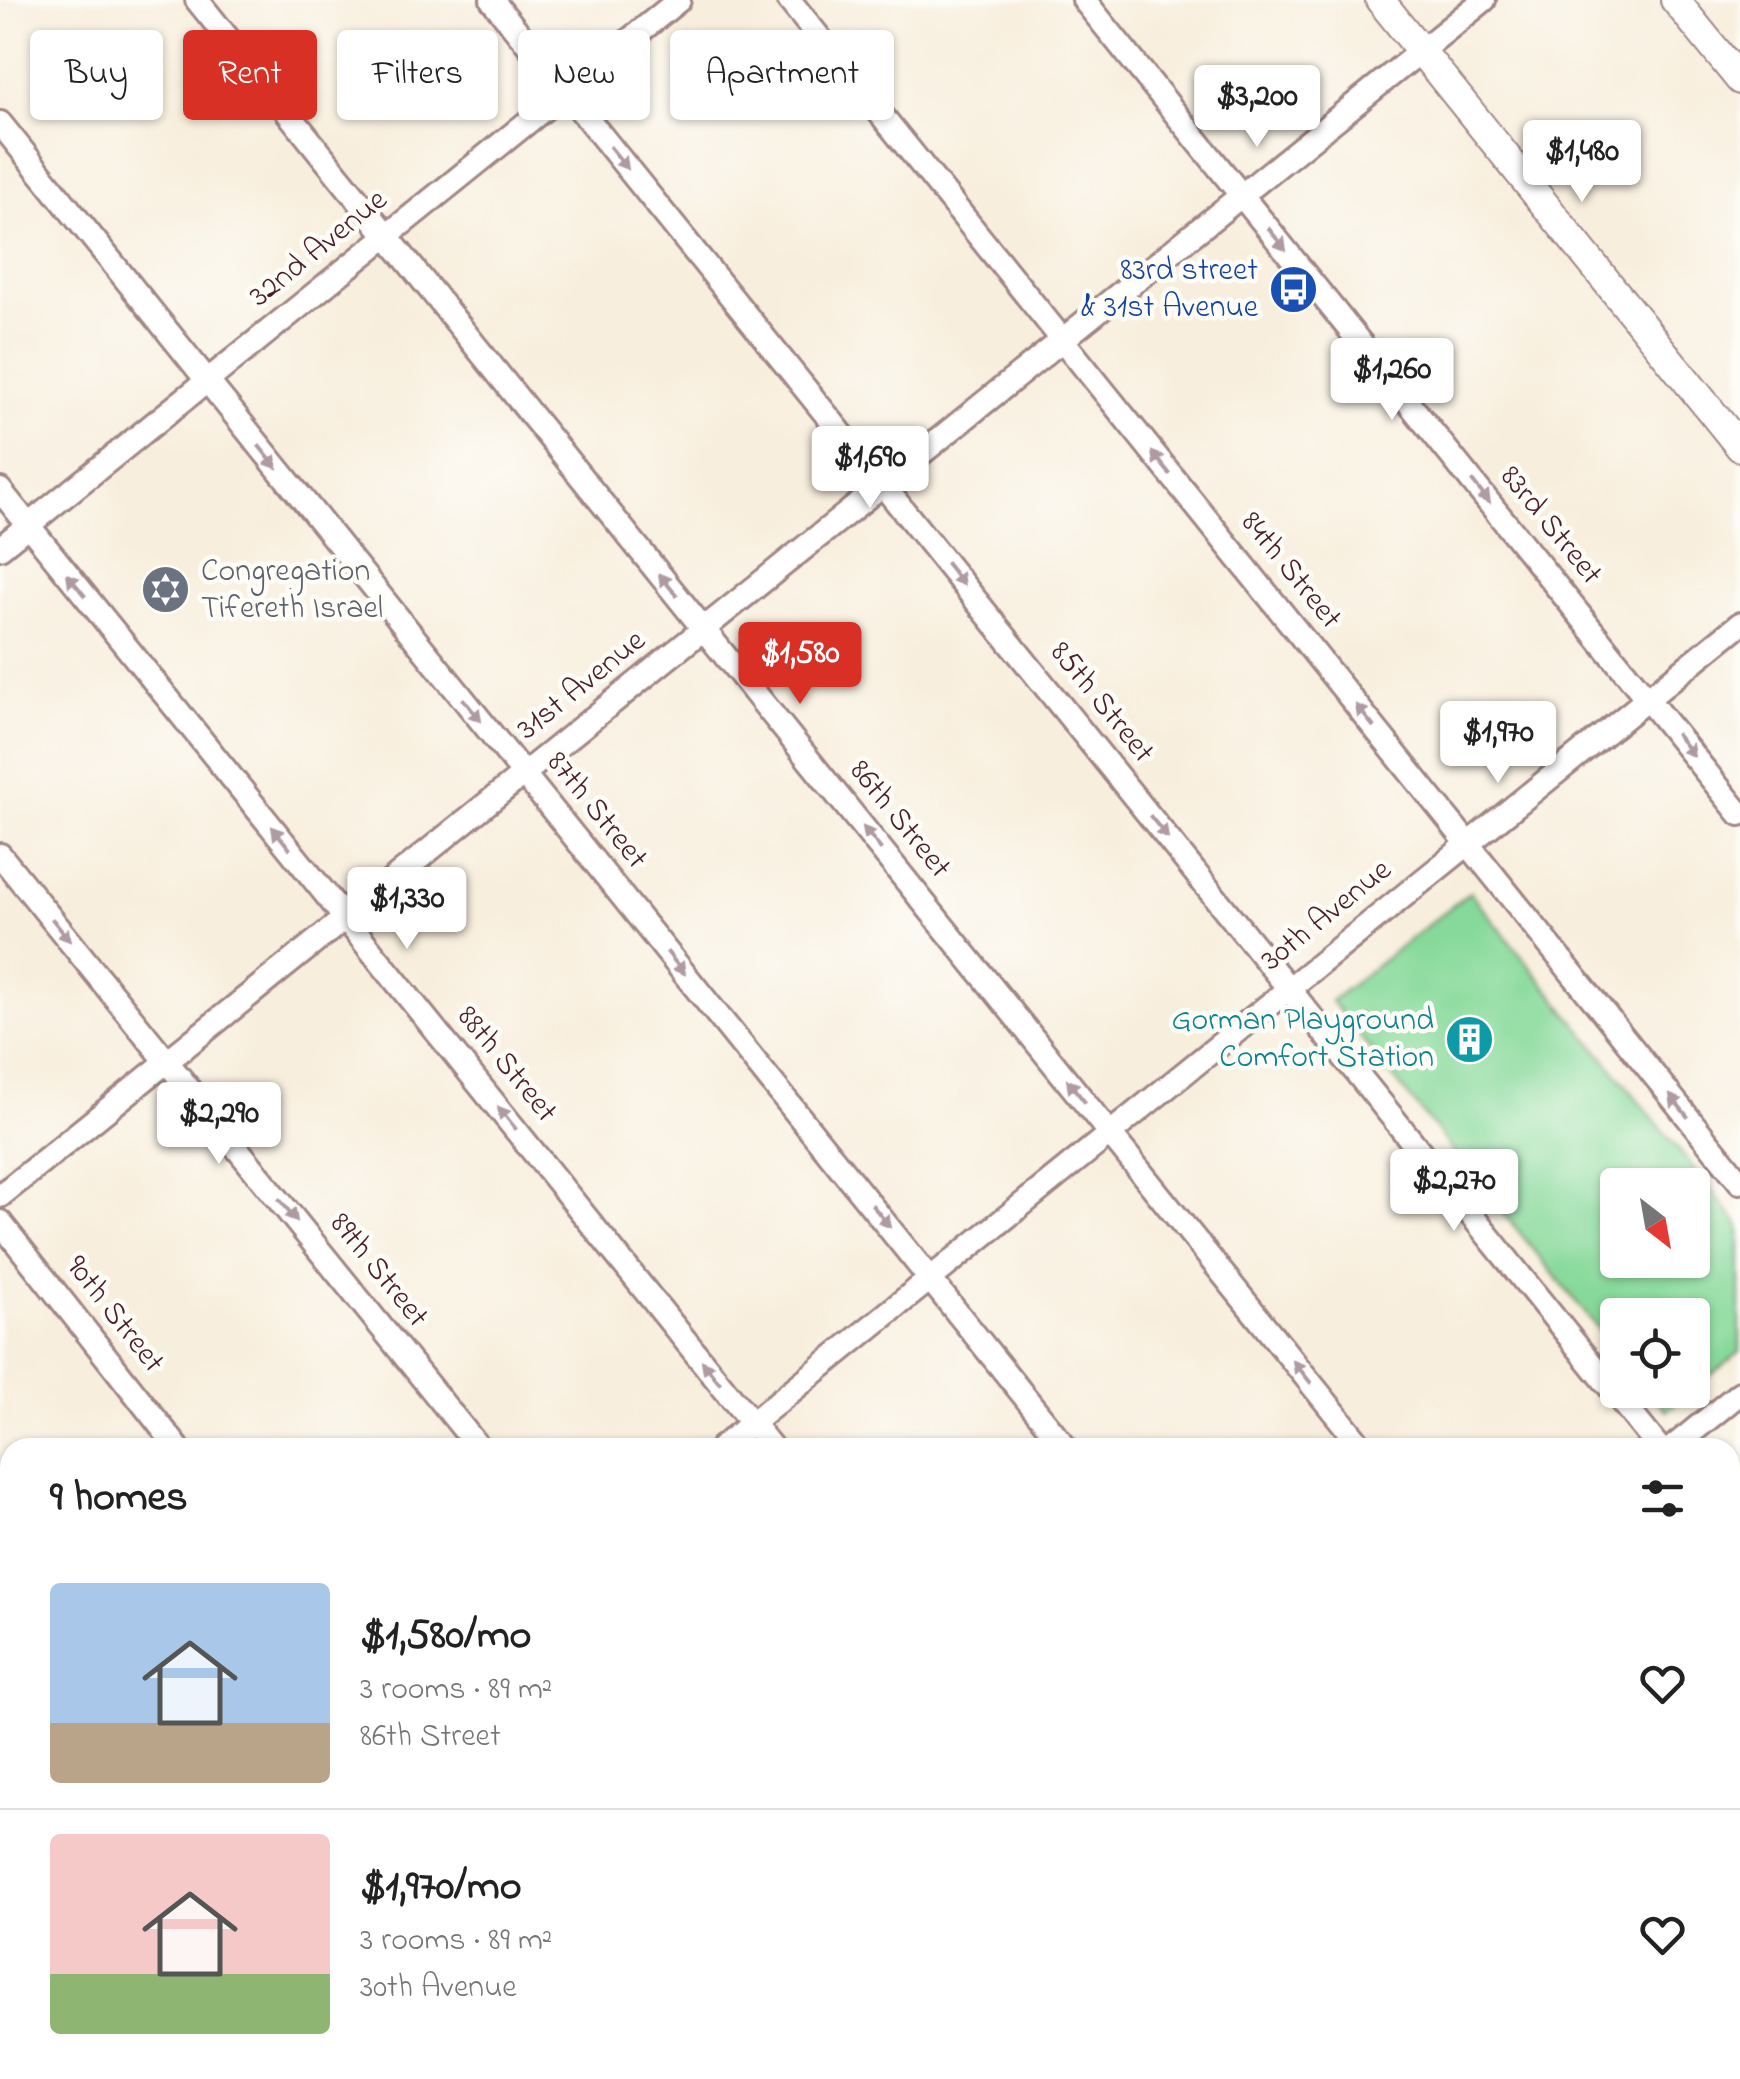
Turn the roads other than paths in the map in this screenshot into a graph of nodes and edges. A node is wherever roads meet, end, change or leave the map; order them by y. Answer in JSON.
{"nodes":[{"id":1,"x":197,"y":0,"type":"edge"},
{"id":2,"x":492,"y":0,"type":"edge"},
{"id":3,"x":680,"y":0,"type":"edge"},
{"id":4,"x":789,"y":0,"type":"edge"},
{"id":5,"x":1084,"y":0,"type":"edge"},
{"id":6,"x":1380,"y":0,"type":"edge"},
{"id":7,"x":1484,"y":0,"type":"edge"},
{"id":8,"x":1676,"y":0,"type":"edge"},
{"id":9,"x":643,"y":30,"type":"edge"},
{"id":10,"x":518,"y":32,"type":"edge"},
{"id":11,"x":1421,"y":52,"type":"junction"},
{"id":12,"x":1740,"y":80,"type":"edge"},
{"id":13,"x":531,"y":120,"type":"edge"},
{"id":14,"x":589,"y":120,"type":"edge"},
{"id":15,"x":0,"y":124,"type":"edge"},
{"id":16,"x":1242,"y":196,"type":"junction"},
{"id":17,"x":387,"y":236,"type":"junction"},
{"id":18,"x":1062,"y":340,"type":"junction"},
{"id":19,"x":207,"y":380,"type":"junction"},
{"id":20,"x":1740,"y":447,"type":"edge"},
{"id":21,"x":883,"y":485,"type":"junction"},
{"id":22,"x":0,"y":490,"type":"edge"},
{"id":23,"x":28,"y":525,"type":"junction"},
{"id":24,"x":0,"y":548,"type":"edge"},
{"id":25,"x":1740,"y":624,"type":"edge"},
{"id":26,"x":704,"y":630,"type":"junction"},
{"id":27,"x":1648,"y":699,"type":"junction"},
{"id":28,"x":524,"y":774,"type":"junction"},
{"id":29,"x":1740,"y":814,"type":"edge"},
{"id":30,"x":1468,"y":844,"type":"junction"},
{"id":31,"x":0,"y":854,"type":"edge"},
{"id":32,"x":346,"y":918,"type":"junction"},
{"id":33,"x":1289,"y":988,"type":"junction"},
{"id":34,"x":167,"y":1062,"type":"junction"},
{"id":35,"x":1109,"y":1133,"type":"junction"},
{"id":36,"x":1740,"y":1182,"type":"edge"},
{"id":37,"x":0,"y":1196,"type":"edge"},
{"id":38,"x":0,"y":1222,"type":"edge"},
{"id":39,"x":930,"y":1277,"type":"junction"},
{"id":40,"x":1740,"y":1393,"type":"edge"},
{"id":41,"x":752,"y":1422,"type":"junction"},
{"id":42,"x":170,"y":1438,"type":"edge"},
{"id":43,"x":470,"y":1438,"type":"edge"},
{"id":44,"x":733,"y":1438,"type":"edge"},
{"id":45,"x":764,"y":1438,"type":"edge"},
{"id":46,"x":1058,"y":1438,"type":"edge"},
{"id":47,"x":1356,"y":1438,"type":"edge"},
{"id":48,"x":1651,"y":1438,"type":"edge"},
{"id":49,"x":1684,"y":1438,"type":"edge"}],
"edges":[{"from":1,"to":17,"type":"street","name":"86th Street"},
{"from":2,"to":10,"type":"street","name":"85th Street"},
{"from":3,"to":9,"type":"street","name":"32nd Avenue"},
{"from":4,"to":18,"type":"street","name":"84th Street"},
{"from":5,"to":16,"type":"street","name":"83rd Street"},
{"from":6,"to":11,"type":"street"},
{"from":7,"to":11,"type":"street","name":"31st Avenue"},
{"from":8,"to":12,"type":"street"},
{"from":11,"to":16,"type":"street","name":"31st Avenue"},
{"from":11,"to":20,"type":"street"},
{"from":13,"to":17,"type":"street","name":"32nd Avenue"},
{"from":14,"to":21,"type":"street","name":"85th Street","one_way":true},
{"from":15,"to":19,"type":"street","name":"87th Street"},
{"from":16,"to":18,"type":"street","name":"31st Avenue"},
{"from":16,"to":27,"type":"street","name":"83rd Street","one_way":true},
{"from":17,"to":19,"type":"street","name":"32nd Avenue"},
{"from":26,"to":17,"type":"street","name":"86th Street","one_way":true},
{"from":18,"to":21,"type":"street","name":"31st Avenue"},
{"from":30,"to":18,"type":"street","name":"84th Street","one_way":true},
{"from":19,"to":23,"type":"street","name":"32nd Avenue"},
{"from":19,"to":28,"type":"street","name":"87th Street","one_way":true},
{"from":21,"to":26,"type":"street","name":"31st Avenue"},
{"from":21,"to":33,"type":"street","name":"85th Street","one_way":true},
{"from":22,"to":23,"type":"street","name":"88th Street"},
{"from":23,"to":24,"type":"street","name":"32nd Avenue"},
{"from":32,"to":23,"type":"street","name":"88th Street","one_way":true},
{"from":25,"to":27,"type":"street","name":"30th Avenue"},
{"from":26,"to":28,"type":"street","name":"31st Avenue"},
{"from":35,"to":26,"type":"street","name":"86th Street","one_way":true},
{"from":27,"to":29,"type":"street","name":"83rd Street","one_way":true},
{"from":27,"to":30,"type":"street","name":"30th Avenue"},
{"from":28,"to":32,"type":"street","name":"31st Avenue"},
{"from":28,"to":39,"type":"street","name":"87th Street","one_way":true},
{"from":30,"to":33,"type":"street","name":"30th Avenue"},
{"from":36,"to":30,"type":"street","name":"84th Street","one_way":true},
{"from":31,"to":34,"type":"street","name":"89th Street","one_way":true},
{"from":32,"to":34,"type":"street","name":"31st Avenue"},
{"from":41,"to":32,"type":"street","name":"88th Street","one_way":true},
{"from":33,"to":35,"type":"street","name":"30th Avenue"},
{"from":33,"to":48,"type":"street","name":"85th Street"},
{"from":34,"to":37,"type":"street","name":"31st Avenue"},
{"from":34,"to":43,"type":"street","name":"89th Street","one_way":true},
{"from":35,"to":39,"type":"street","name":"30th Avenue"},
{"from":47,"to":35,"type":"street","name":"86th Street","one_way":true},
{"from":38,"to":42,"type":"street","name":"90th Street"},
{"from":39,"to":41,"type":"street","name":"30th Avenue"},
{"from":39,"to":46,"type":"street","name":"87th Street"},
{"from":40,"to":49,"type":"street"},
{"from":41,"to":44,"type":"street","name":"30th Avenue"},
{"from":41,"to":45,"type":"street","name":"88th Street"}]}
